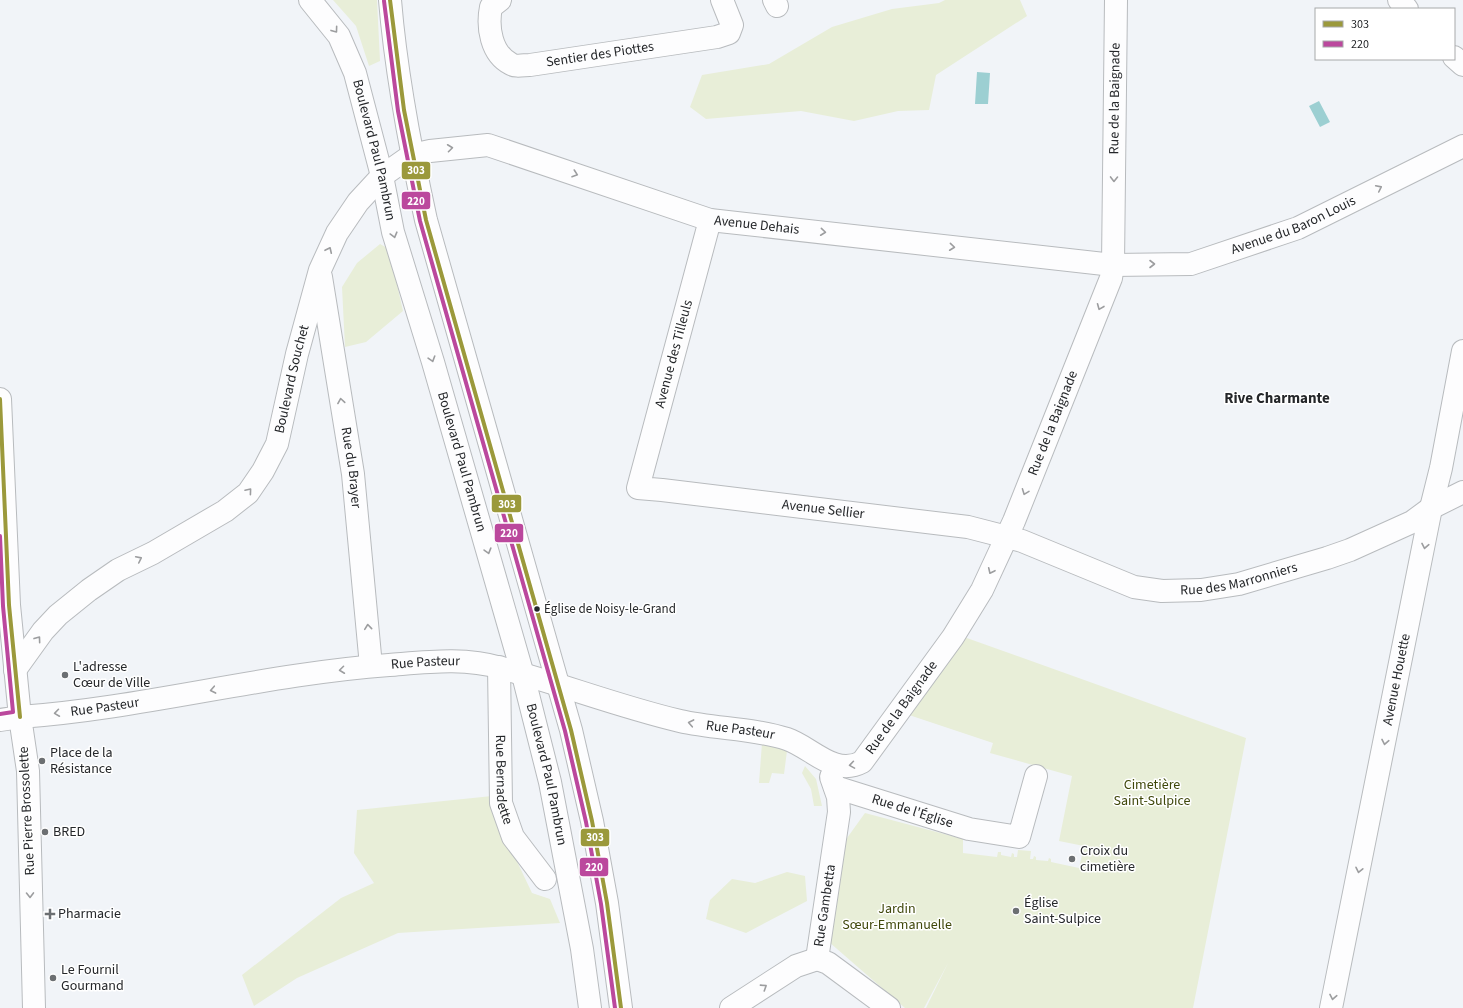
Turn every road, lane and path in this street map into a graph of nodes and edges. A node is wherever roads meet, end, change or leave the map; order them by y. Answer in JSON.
{"nodes":[{"id":1,"x":310,"y":0,"type":"edge"},
{"id":2,"x":390,"y":0,"type":"edge"},
{"id":3,"x":500,"y":0,"type":"edge"},
{"id":4,"x":722,"y":0,"type":"edge"},
{"id":5,"x":1116,"y":0,"type":"edge"},
{"id":6,"x":1399,"y":0,"type":"edge"},
{"id":7,"x":1406,"y":8,"type":"edge"},
{"id":8,"x":1455,"y":57,"type":"edge"},
{"id":9,"x":1463,"y":65,"type":"edge"},
{"id":10,"x":1463,"y":146,"type":"edge"},
{"id":11,"x":412,"y":155,"type":"junction"},
{"id":12,"x":382,"y":176,"type":"junction"},
{"id":13,"x":710,"y":220,"type":"junction"},
{"id":14,"x":1113,"y":264,"type":"junction"},
{"id":15,"x":320,"y":270,"type":"junction"},
{"id":16,"x":1463,"y":351,"type":"edge"},
{"id":17,"x":0,"y":399,"type":"edge"},
{"id":18,"x":638,"y":488,"type":"joint"},
{"id":19,"x":1463,"y":492,"type":"edge"},
{"id":20,"x":1431,"y":508,"type":"junction"},
{"id":21,"x":1007,"y":536,"type":"junction"},
{"id":22,"x":371,"y":666,"type":"junction"},
{"id":23,"x":499,"y":667,"type":"junction"},
{"id":24,"x":15,"y":670,"type":"junction"},
{"id":25,"x":523,"y":675,"type":"junction"},
{"id":26,"x":559,"y":684,"type":"junction"},
{"id":27,"x":10,"y":718,"type":"edge"},
{"id":28,"x":820,"y":759,"type":"junction"},
{"id":29,"x":1036,"y":776,"type":"dead end"},
{"id":30,"x":835,"y":787,"type":"junction"},
{"id":31,"x":545,"y":879,"type":"dead end"},
{"id":32,"x":817,"y":959,"type":"junction"},
{"id":33,"x":34,"y":1008,"type":"edge"},
{"id":34,"x":590,"y":1008,"type":"edge"},
{"id":35,"x":621,"y":1008,"type":"edge"},
{"id":36,"x":732,"y":1008,"type":"edge"},
{"id":37,"x":890,"y":1008,"type":"edge"},
{"id":38,"x":1331,"y":1008,"type":"edge"}],
"edges":[{"from":1,"to":12,"type":"street","name":"Boulevard Paul Pambrun","one_way":true},
{"from":2,"to":11,"type":"street"},
{"from":3,"to":4,"type":"street","name":"Sentier des Piottes"},
{"from":5,"to":14,"type":"street","name":"Rue de la Baignade","one_way":true},
{"from":6,"to":7,"type":"street"},
{"from":8,"to":9,"type":"street"},
{"from":14,"to":10,"type":"street","name":"Avenue du Baron Louis","one_way":true},
{"from":11,"to":12,"type":"street","name":"Boulevard Souchet"},
{"from":11,"to":13,"type":"street","name":"Avenue Dehais","one_way":true},
{"from":11,"to":26,"type":"street"},
{"from":15,"to":12,"type":"street","name":"Boulevard Souchet","one_way":true},
{"from":12,"to":25,"type":"street","name":"Boulevard Paul Pambrun","one_way":true},
{"from":13,"to":14,"type":"street","name":"Avenue Dehais","one_way":true},
{"from":13,"to":18,"type":"street","name":"Avenue des Tilleuls"},
{"from":14,"to":21,"type":"street","name":"Rue de la Baignade","one_way":true},
{"from":22,"to":15,"type":"street","name":"Rue du Brayer","one_way":true},
{"from":24,"to":15,"type":"street","name":"Boulevard Souchet","one_way":true},
{"from":16,"to":20,"type":"street","name":"Avenue Houette"},
{"from":17,"to":24,"type":"street","name":"Rue Pierre Brossolette"},
{"from":18,"to":21,"type":"street","name":"Avenue Sellier"},
{"from":19,"to":20,"type":"street","name":"Rue des Marronniers"},
{"from":20,"to":21,"type":"street","name":"Rue des Marronniers"},
{"from":20,"to":38,"type":"street","name":"Avenue Houette","one_way":true},
{"from":21,"to":28,"type":"street","name":"Rue de la Baignade","one_way":true},
{"from":22,"to":23,"type":"street","name":"Rue Pasteur"},
{"from":22,"to":27,"type":"street","name":"Rue Pasteur","one_way":true},
{"from":23,"to":25,"type":"street","name":"Rue Pasteur"},
{"from":23,"to":31,"type":"street","name":"Rue Bernadette"},
{"from":24,"to":27,"type":"street","name":"Rue Pierre Brossolette"},
{"from":25,"to":26,"type":"street","name":"Rue Pasteur"},
{"from":25,"to":34,"type":"street","name":"Boulevard Paul Pambrun"},
{"from":28,"to":26,"type":"street","name":"Rue Pasteur","one_way":true},
{"from":26,"to":35,"type":"street"},
{"from":27,"to":33,"type":"street","name":"Rue Pierre Brossolette","one_way":true},
{"from":28,"to":30,"type":"street","name":"Rue Gambetta"},
{"from":29,"to":30,"type":"street","name":"Rue de l'Église"},
{"from":30,"to":32,"type":"street","name":"Rue Gambetta"},
{"from":36,"to":32,"type":"street","name":"Rue Gambetta","one_way":true},
{"from":32,"to":37,"type":"street"}]}
